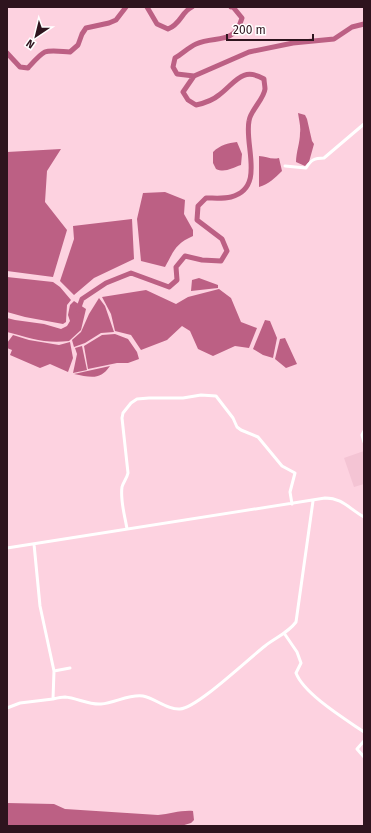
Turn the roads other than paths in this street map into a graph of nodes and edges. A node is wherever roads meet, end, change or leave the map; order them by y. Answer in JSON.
{"nodes":[{"id":1,"x":364,"y":124,"type":"edge"},
{"id":2,"x":285,"y":166,"type":"dead end"},
{"id":3,"x":364,"y":431,"type":"edge"},
{"id":4,"x":364,"y":442,"type":"edge"},
{"id":5,"x":313,"y":501,"type":"junction"},
{"id":6,"x":292,"y":504,"type":"junction"},
{"id":7,"x":364,"y":517,"type":"edge"},
{"id":8,"x":127,"y":529,"type":"junction"},
{"id":9,"x":34,"y":544,"type":"junction"},
{"id":10,"x":7,"y":548,"type":"edge"},
{"id":11,"x":284,"y":633,"type":"junction"},
{"id":12,"x":70,"y":668,"type":"dead end"},
{"id":13,"x":54,"y":671,"type":"junction"},
{"id":14,"x":53,"y":699,"type":"junction"},
{"id":15,"x":7,"y":708,"type":"edge"},
{"id":16,"x":364,"y":732,"type":"edge"},
{"id":17,"x":364,"y":741,"type":"edge"},
{"id":18,"x":364,"y":757,"type":"edge"}],
"edges":[{"from":1,"to":2,"type":"street"},
{"from":3,"to":4,"type":"street"},
{"from":5,"to":6,"type":"street"},
{"from":5,"to":7,"type":"street"},
{"from":5,"to":11,"type":"street"},
{"from":6,"to":8,"type":"street"},
{"from":6,"to":8,"type":"street"},
{"from":8,"to":9,"type":"street"},
{"from":9,"to":10,"type":"street"},
{"from":9,"to":13,"type":"street"},
{"from":11,"to":14,"type":"street"},
{"from":11,"to":16,"type":"street"},
{"from":12,"to":13,"type":"street"},
{"from":13,"to":14,"type":"street"},
{"from":14,"to":15,"type":"street"},
{"from":17,"to":18,"type":"street"}]}
